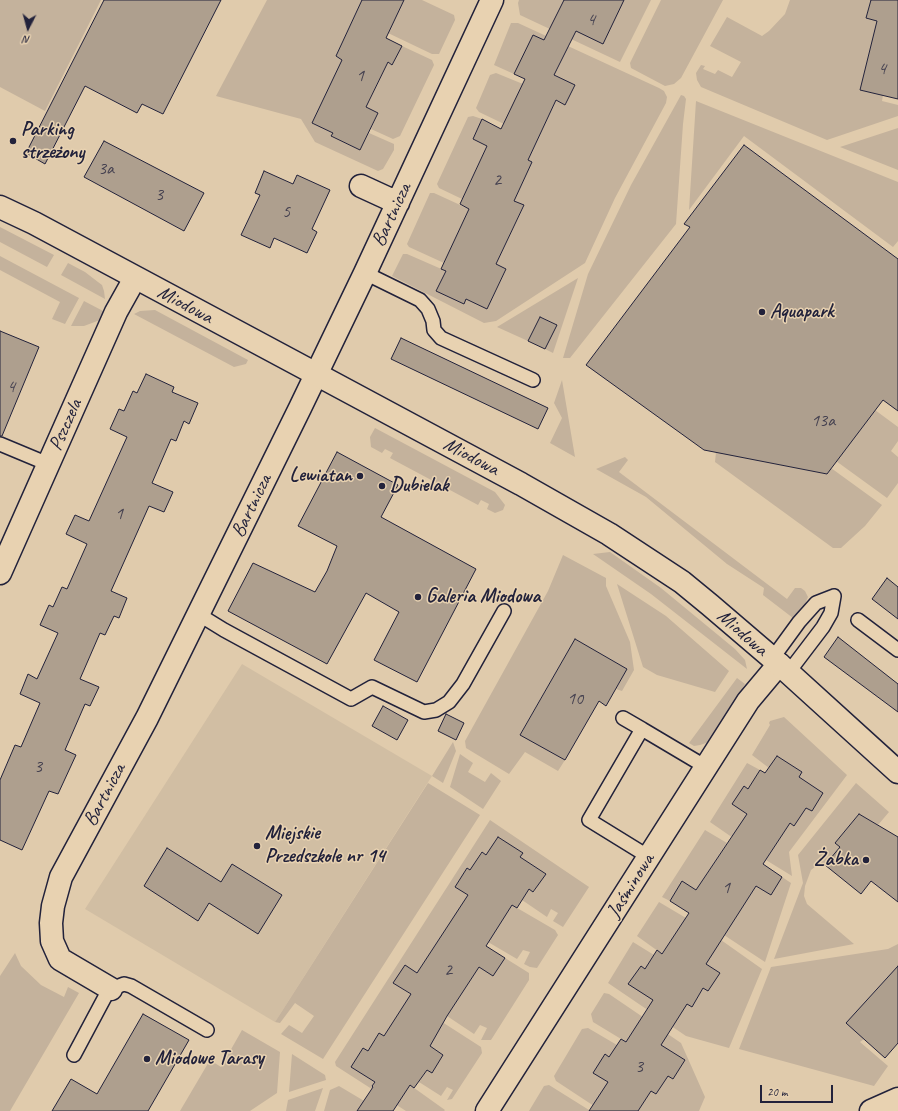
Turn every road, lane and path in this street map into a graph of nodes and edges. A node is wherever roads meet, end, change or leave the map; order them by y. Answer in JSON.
{"nodes":[{"id":1,"x":492,"y":0,"type":"edge"},
{"id":2,"x":361,"y":186,"type":"dead end"},
{"id":3,"x":398,"y":203,"type":"junction"},
{"id":4,"x":0,"y":207,"type":"edge"},
{"id":5,"x":365,"y":273,"type":"junction"},
{"id":6,"x":135,"y":278,"type":"junction"},
{"id":7,"x":316,"y":374,"type":"junction"},
{"id":8,"x":533,"y":380,"type":"dead end"},
{"id":9,"x":0,"y":444,"type":"edge"},
{"id":10,"x":48,"y":464,"type":"junction"},
{"id":11,"x":0,"y":573,"type":"edge"},
{"id":12,"x":504,"y":611,"type":"dead end"},
{"id":13,"x":198,"y":614,"type":"junction"},
{"id":14,"x":858,"y":620,"type":"dead end"},
{"id":15,"x":898,"y":650,"type":"edge"},
{"id":16,"x":780,"y":665,"type":"junction"},
{"id":17,"x":623,"y":718,"type":"dead end"},
{"id":18,"x":642,"y":729,"type":"junction"},
{"id":19,"x":706,"y":767,"type":"junction"},
{"id":20,"x":898,"y":772,"type":"edge"},
{"id":21,"x":649,"y":857,"type":"junction"},
{"id":22,"x":111,"y":989,"type":"junction"},
{"id":23,"x":207,"y":1030,"type":"dead end"},
{"id":24,"x":74,"y":1055,"type":"dead end"},
{"id":25,"x":898,"y":1099,"type":"edge"},
{"id":26,"x":487,"y":1111,"type":"edge"},
{"id":27,"x":871,"y":1111,"type":"edge"}],
"edges":[{"from":1,"to":3,"type":"street","name":"Bartnicza"},
{"from":2,"to":3,"type":"street"},
{"from":3,"to":5,"type":"street","name":"Bartnicza"},
{"from":4,"to":6,"type":"street","name":"Miodowa"},
{"from":5,"to":7,"type":"street","name":"Bartnicza"},
{"from":5,"to":8,"type":"lane"},
{"from":6,"to":7,"type":"street","name":"Miodowa"},
{"from":6,"to":10,"type":"street","name":"Pszczela"},
{"from":7,"to":13,"type":"street","name":"Bartnicza"},
{"from":7,"to":16,"type":"street","name":"Miodowa"},
{"from":9,"to":10,"type":"lane"},
{"from":10,"to":11,"type":"street","name":"Pszczela"},
{"from":12,"to":13,"type":"lane"},
{"from":13,"to":22,"type":"street","name":"Bartnicza"},
{"from":14,"to":15,"type":"lane"},
{"from":16,"to":16,"type":"lane"},
{"from":16,"to":19,"type":"street","name":"Jaśminowa"},
{"from":16,"to":20,"type":"street","name":"Miodowa"},
{"from":17,"to":18,"type":"lane"},
{"from":18,"to":19,"type":"lane"},
{"from":18,"to":21,"type":"lane"},
{"from":19,"to":21,"type":"street","name":"Jaśminowa"},
{"from":21,"to":26,"type":"street","name":"Jaśminowa"},
{"from":22,"to":23,"type":"lane"},
{"from":22,"to":24,"type":"lane"},
{"from":25,"to":27,"type":"street"}]}
